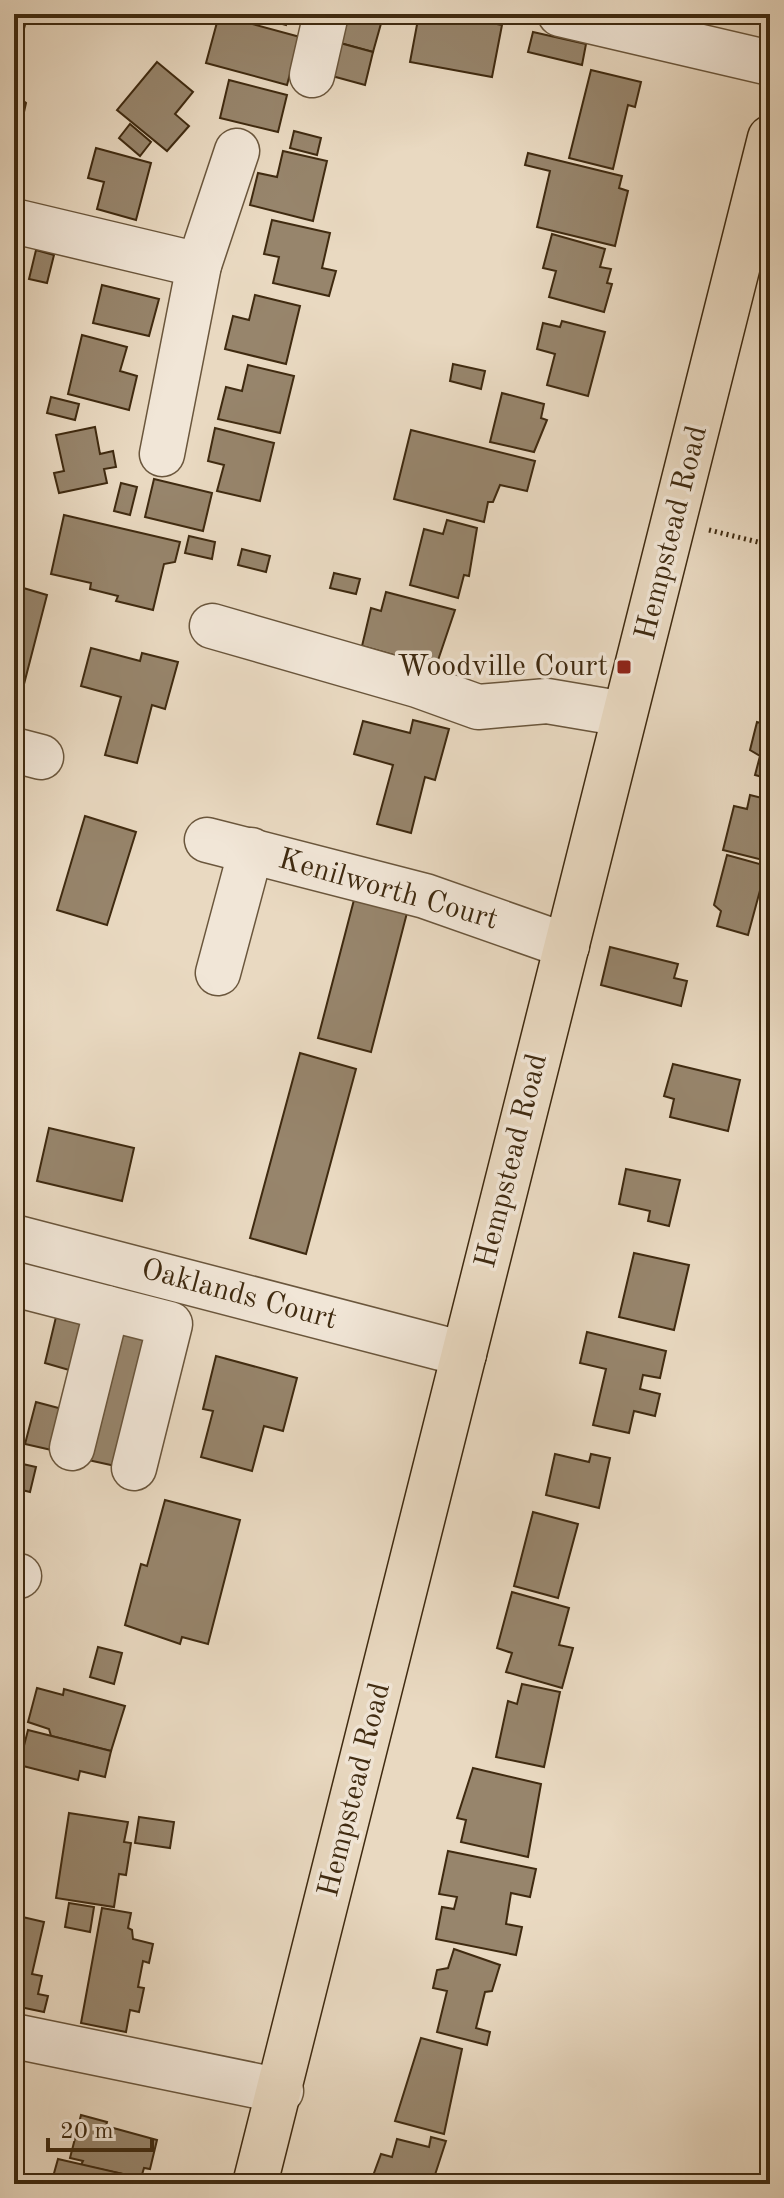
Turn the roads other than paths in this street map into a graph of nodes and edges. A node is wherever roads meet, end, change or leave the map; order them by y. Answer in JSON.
{"nodes":[{"id":1,"x":326,"y":14,"type":"edge"},
{"id":2,"x":560,"y":14,"type":"edge"},
{"id":3,"x":770,"y":63,"type":"edge"},
{"id":4,"x":312,"y":75,"type":"dead end"},
{"id":5,"x":770,"y":138,"type":"edge"},
{"id":6,"x":237,"y":151,"type":"dead end"},
{"id":7,"x":14,"y":221,"type":"edge"},
{"id":8,"x":199,"y":265,"type":"junction"},
{"id":9,"x":162,"y":454,"type":"dead end"},
{"id":10,"x":212,"y":626,"type":"dead end"},
{"id":11,"x":624,"y":714,"type":"junction"},
{"id":12,"x":207,"y":840,"type":"dead end"},
{"id":13,"x":251,"y":850,"type":"junction"},
{"id":14,"x":567,"y":946,"type":"junction"},
{"id":15,"x":218,"y":973,"type":"dead end"},
{"id":16,"x":14,"y":1237,"type":"edge"},
{"id":17,"x":14,"y":1284,"type":"edge"},
{"id":18,"x":107,"y":1308,"type":"junction"},
{"id":19,"x":464,"y":1354,"type":"junction"},
{"id":20,"x":72,"y":1448,"type":"dead end"},
{"id":21,"x":134,"y":1468,"type":"dead end"},
{"id":22,"x":14,"y":2036,"type":"edge"},
{"id":23,"x":281,"y":2091,"type":"junction"},
{"id":24,"x":255,"y":2184,"type":"edge"}],
"edges":[{"from":1,"to":4,"type":"street"},
{"from":2,"to":3,"type":"street"},
{"from":5,"to":11,"type":"main road","name":"Hempstead Road"},
{"from":6,"to":8,"type":"street"},
{"from":7,"to":8,"type":"street"},
{"from":8,"to":9,"type":"street"},
{"from":10,"to":11,"type":"street"},
{"from":11,"to":14,"type":"main road","name":"Hempstead Road"},
{"from":12,"to":13,"type":"street","name":"Kenilworth Court"},
{"from":13,"to":14,"type":"street","name":"Kenilworth Court"},
{"from":13,"to":15,"type":"street"},
{"from":14,"to":19,"type":"main road","name":"Hempstead Road"},
{"from":16,"to":19,"type":"street","name":"Oaklands Court"},
{"from":17,"to":18,"type":"street"},
{"from":18,"to":20,"type":"street"},
{"from":18,"to":21,"type":"street"},
{"from":19,"to":23,"type":"main road","name":"Hempstead Road"},
{"from":22,"to":23,"type":"street"},
{"from":23,"to":24,"type":"main road","name":"Hempstead Road"}]}
